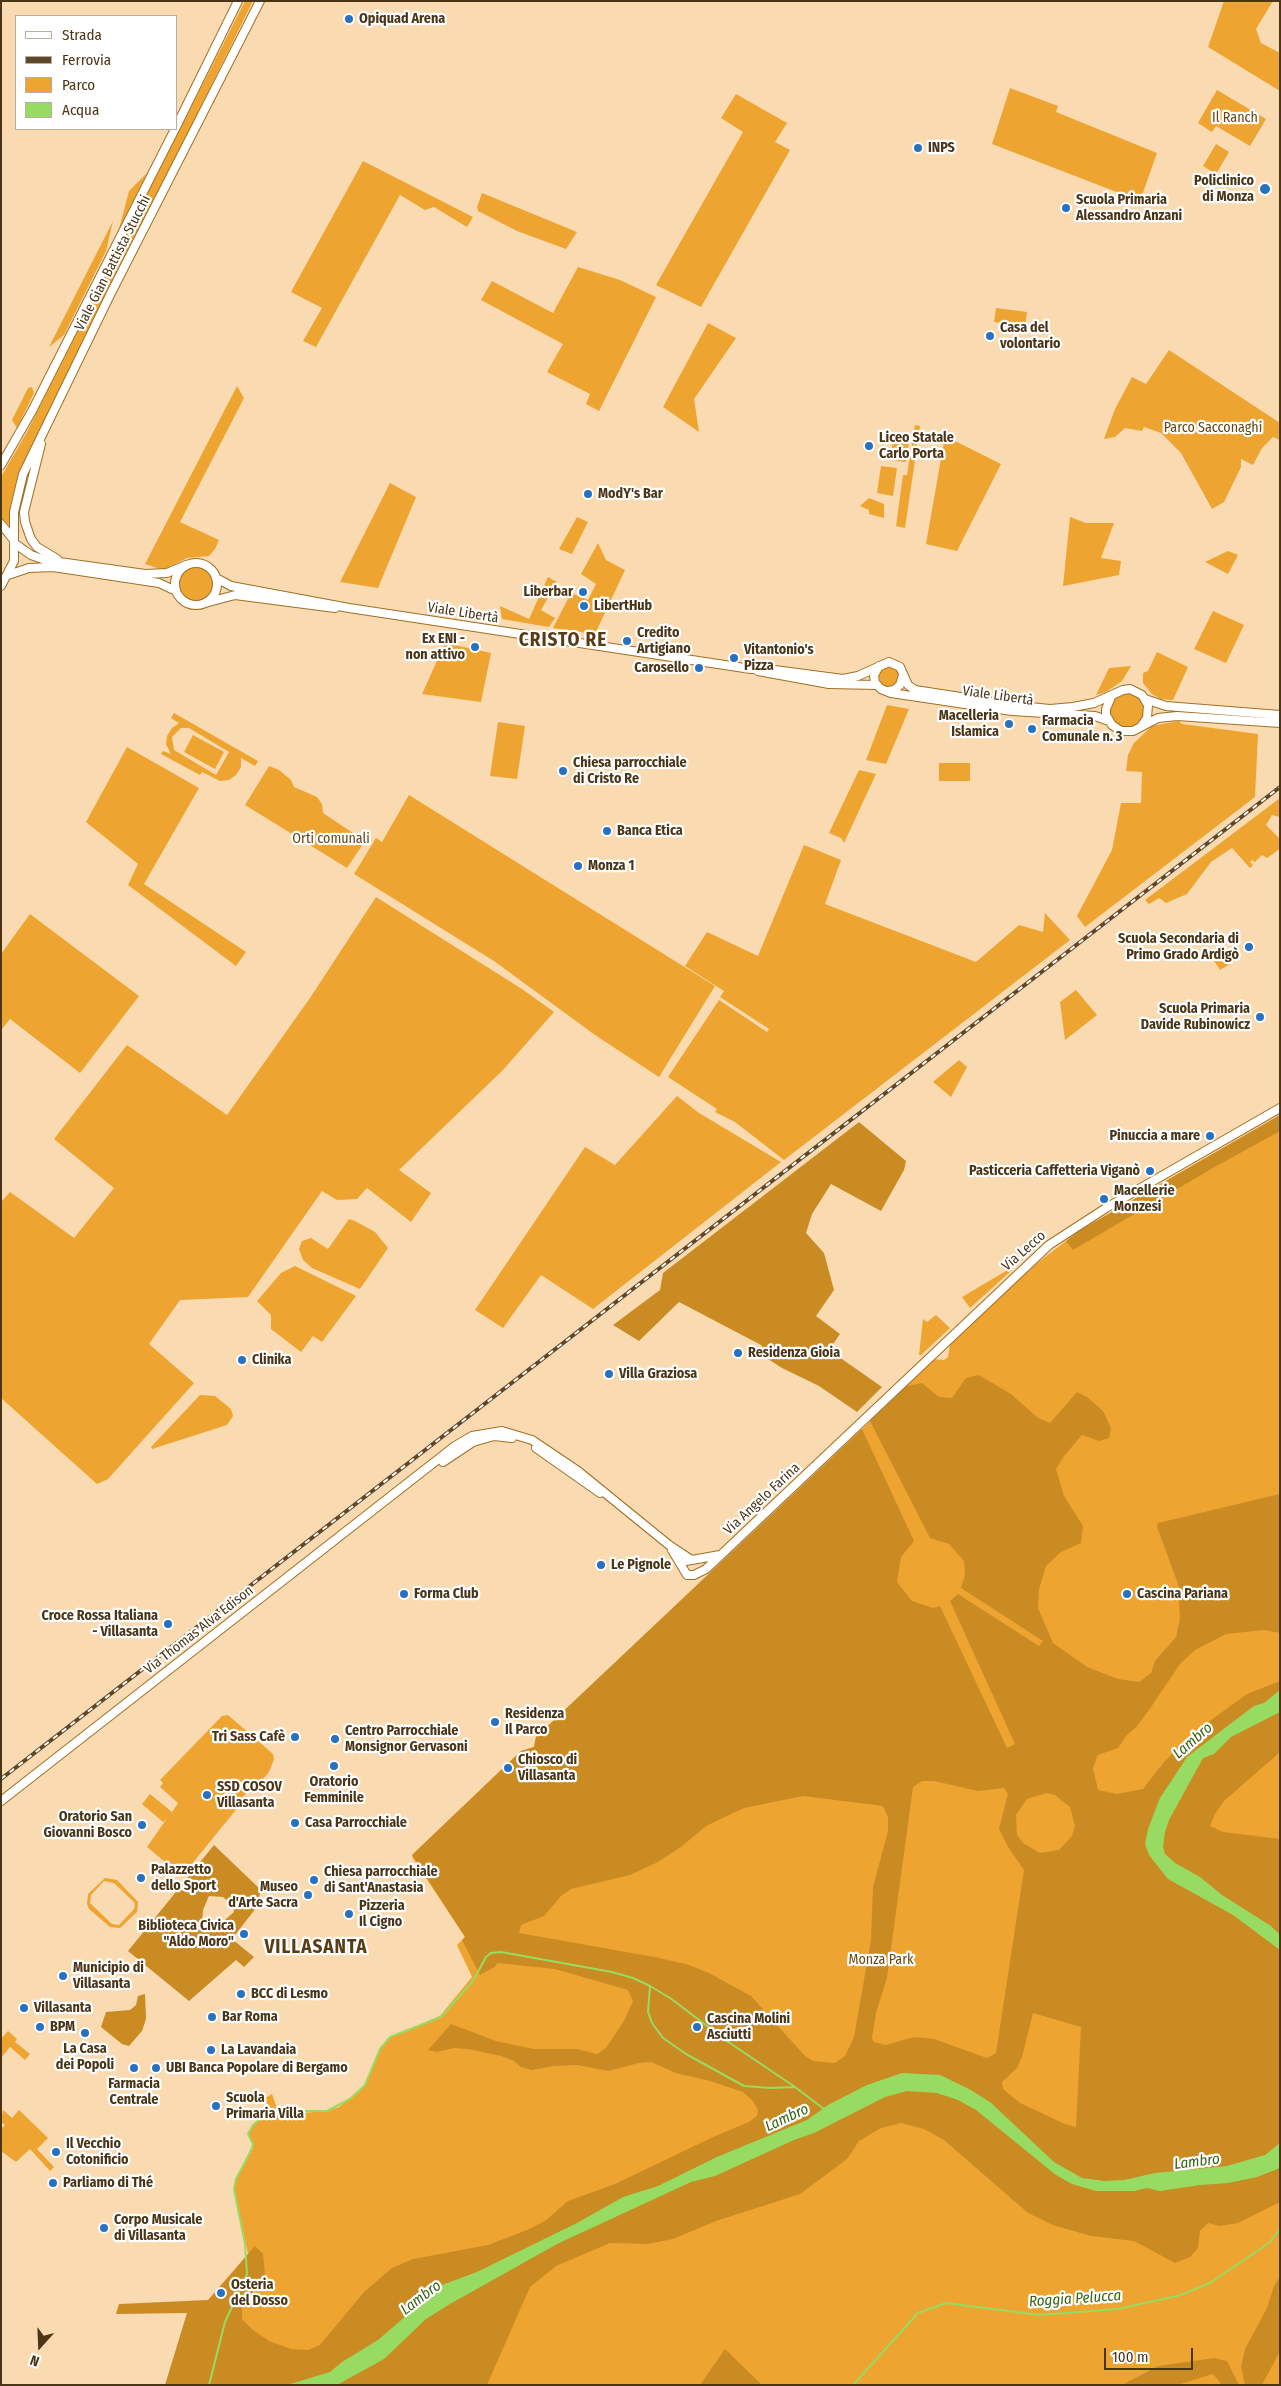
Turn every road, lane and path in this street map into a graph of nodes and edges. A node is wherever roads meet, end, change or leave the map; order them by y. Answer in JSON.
{"nodes":[{"id":1,"x":238,"y":1,"type":"edge"},
{"id":2,"x":260,"y":1,"type":"edge"},
{"id":3,"x":178,"y":124,"type":"edge"},
{"id":4,"x":175,"y":130,"type":"edge"},
{"id":5,"x":46,"y":424,"type":"junction"},
{"id":6,"x":1,"y":465,"type":"edge"},
{"id":7,"x":1,"y":524,"type":"edge"},
{"id":8,"x":14,"y":543,"type":"junction"},
{"id":9,"x":76,"y":564,"type":"junction"},
{"id":10,"x":186,"y":565,"type":"junction"},
{"id":11,"x":8,"y":575,"type":"junction"},
{"id":12,"x":216,"y":578,"type":"junction"},
{"id":13,"x":1,"y":586,"type":"edge"},
{"id":14,"x":176,"y":592,"type":"junction"},
{"id":15,"x":205,"y":603,"type":"junction"},
{"id":16,"x":349,"y":608,"type":"junction"},
{"id":17,"x":881,"y":664,"type":"junction"},
{"id":18,"x":752,"y":669,"type":"junction"},
{"id":19,"x":903,"y":675,"type":"junction"},
{"id":20,"x":880,"y":688,"type":"junction"},
{"id":21,"x":1111,"y":697,"type":"junction"},
{"id":22,"x":1145,"y":699,"type":"junction"},
{"id":23,"x":1280,"y":715,"type":"edge"},
{"id":24,"x":1108,"y":721,"type":"junction"},
{"id":25,"x":1280,"y":723,"type":"edge"},
{"id":26,"x":1142,"y":726,"type":"junction"},
{"id":27,"x":1280,"y":1108,"type":"edge"},
{"id":28,"x":820,"y":1461,"type":"joint"},
{"id":29,"x":669,"y":1545,"type":"junction"},
{"id":30,"x":720,"y":1555,"type":"junction"},
{"id":31,"x":691,"y":1559,"type":"junction"},
{"id":32,"x":683,"y":1568,"type":"junction"},
{"id":33,"x":697,"y":1574,"type":"junction"},
{"id":34,"x":1,"y":1801,"type":"edge"}],
"edges":[{"from":1,"to":3,"type":"main road","name":"Viale Gian Battista Stucchi"},
{"from":2,"to":5,"type":"main road","name":"Viale Gian Battista Stucchi"},
{"from":4,"to":6,"type":"main road","name":"Viale Gian Battista Stucchi"},
{"from":5,"to":8,"type":"main road","name":"Viale Gian Battista Stucchi"},
{"from":5,"to":9,"type":"main road"},
{"from":7,"to":8,"type":"main road"},
{"from":8,"to":9,"type":"main road"},
{"from":8,"to":11,"type":"main road","name":"Viale Gian Battista Stucchi"},
{"from":9,"to":10,"type":"main road"},
{"from":10,"to":12,"type":"main road"},
{"from":10,"to":14,"type":"main road"},
{"from":11,"to":13,"type":"main road","name":"Viale Gian Battista Stucchi"},
{"from":11,"to":14,"type":"main road"},
{"from":12,"to":15,"type":"main road"},
{"from":12,"to":16,"type":"main road","name":"Viale Libertà"},
{"from":14,"to":15,"type":"main road"},
{"from":15,"to":16,"type":"main road","name":"Viale Libertà"},
{"from":16,"to":18,"type":"main road","name":"Viale Libertà"},
{"from":17,"to":18,"type":"main road","name":"Viale Libertà"},
{"from":17,"to":19,"type":"main road","name":"Viale Libertà"},
{"from":17,"to":20,"type":"main road"},
{"from":18,"to":20,"type":"main road","name":"Viale Libertà"},
{"from":19,"to":20,"type":"main road","name":"Viale Libertà"},
{"from":19,"to":21,"type":"main road","name":"Viale Libertà"},
{"from":20,"to":24,"type":"main road","name":"Viale Libertà"},
{"from":21,"to":22,"type":"main road","name":"Viale Libertà"},
{"from":21,"to":24,"type":"main road"},
{"from":22,"to":23,"type":"main road","name":"Viale Libertà"},
{"from":22,"to":26,"type":"main road"},
{"from":24,"to":26,"type":"main road","name":"Viale Libertà"},
{"from":25,"to":26,"type":"main road","name":"Viale Libertà"},
{"from":27,"to":28,"type":"main road","name":"Via Lecco"},
{"from":28,"to":30,"type":"main road","name":"Via Angelo Farina"},
{"from":29,"to":31,"type":"main road","name":"Via Thomas Alva Edison"},
{"from":29,"to":32,"type":"main road","name":"Via Thomas Alva Edison"},
{"from":29,"to":34,"type":"main road","name":"Via Thomas Alva Edison"},
{"from":30,"to":31,"type":"main road","name":"Via Angelo Farina"},
{"from":30,"to":33,"type":"main road","name":"Via Angelo Farina"},
{"from":31,"to":32,"type":"main road"},
{"from":31,"to":33,"type":"main road"},
{"from":32,"to":33,"type":"main road"}]}
